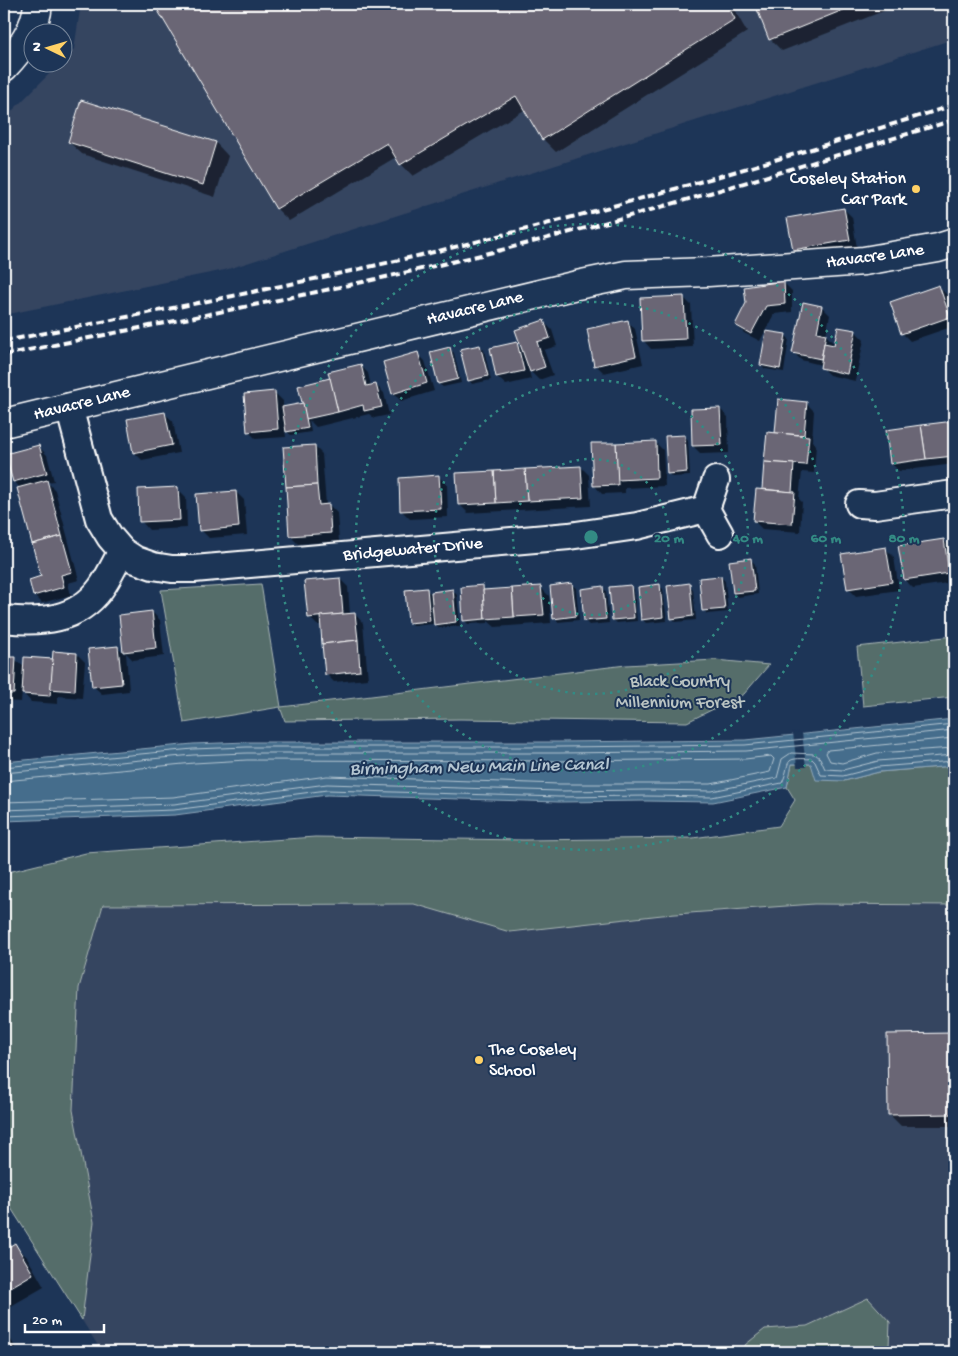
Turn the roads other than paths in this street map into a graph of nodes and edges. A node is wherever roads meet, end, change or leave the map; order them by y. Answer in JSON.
{"nodes":[{"id":1,"x":38,"y":4,"type":"edge"},
{"id":2,"x":4,"y":67,"type":"edge"},
{"id":3,"x":954,"y":243,"type":"edge"},
{"id":4,"x":69,"y":407,"type":"junction"},
{"id":5,"x":4,"y":423,"type":"edge"},
{"id":6,"x":716,"y":480,"type":"dead end"},
{"id":7,"x":954,"y":494,"type":"edge"},
{"id":8,"x":859,"y":504,"type":"dead end"},
{"id":9,"x":706,"y":509,"type":"junction"},
{"id":10,"x":720,"y":534,"type":"dead end"},
{"id":11,"x":122,"y":552,"type":"junction"},
{"id":12,"x":4,"y":619,"type":"edge"}],
"edges":[{"from":1,"to":2,"type":"street"},
{"from":3,"to":4,"type":"street","name":"Havacre Lane"},
{"from":4,"to":5,"type":"street","name":"Havacre Lane"},
{"from":4,"to":11,"type":"street","name":"Bridgewater Drive"},
{"from":6,"to":9,"type":"street"},
{"from":7,"to":8,"type":"street"},
{"from":9,"to":10,"type":"street"},
{"from":9,"to":11,"type":"street","name":"Bridgewater Drive"},
{"from":11,"to":12,"type":"street"}]}
